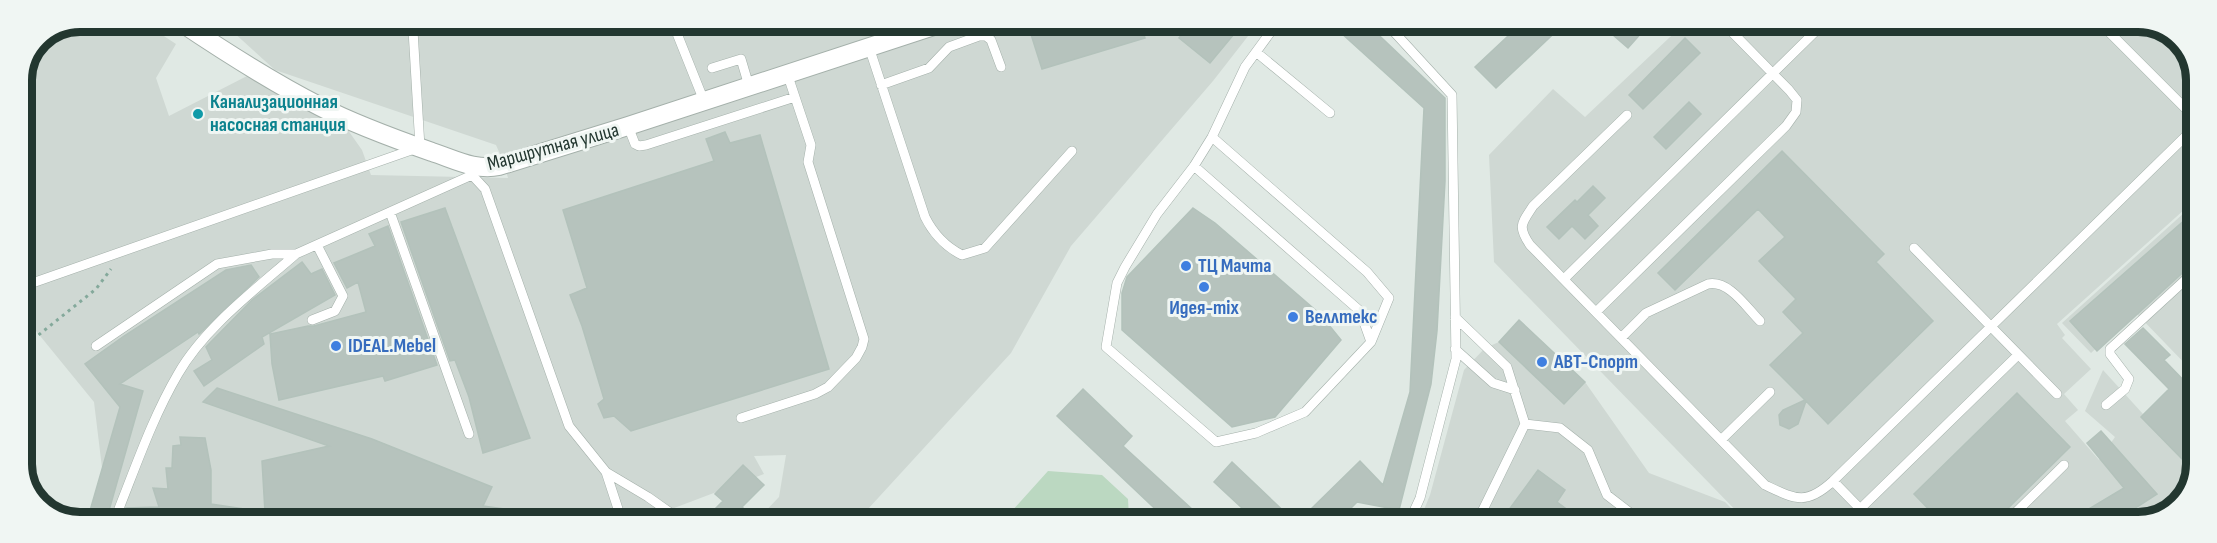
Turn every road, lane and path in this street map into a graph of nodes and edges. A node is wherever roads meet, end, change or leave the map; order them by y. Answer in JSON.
{"nodes":[{"id":1,"x":196,"y":32,"type":"edge"},
{"id":2,"x":413,"y":32,"type":"edge"},
{"id":3,"x":676,"y":32,"type":"edge"},
{"id":4,"x":898,"y":32,"type":"edge"},
{"id":5,"x":1271,"y":32,"type":"edge"},
{"id":6,"x":1394,"y":32,"type":"edge"},
{"id":7,"x":1732,"y":32,"type":"edge"},
{"id":8,"x":1816,"y":32,"type":"edge"},
{"id":9,"x":2109,"y":32,"type":"edge"},
{"id":10,"x":869,"y":47,"type":"junction"},
{"id":11,"x":1256,"y":52,"type":"junction"},
{"id":12,"x":1001,"y":67,"type":"dead end"},
{"id":13,"x":712,"y":68,"type":"dead end"},
{"id":14,"x":787,"y":74,"type":"junction"},
{"id":15,"x":1773,"y":74,"type":"junction"},
{"id":16,"x":881,"y":85,"type":"junction"},
{"id":17,"x":749,"y":86,"type":"junction"},
{"id":18,"x":795,"y":97,"type":"junction"},
{"id":19,"x":704,"y":101,"type":"junction"},
{"id":20,"x":2185,"y":108,"type":"edge"},
{"id":21,"x":1330,"y":113,"type":"dead end"},
{"id":22,"x":1626,"y":115,"type":"dead end"},
{"id":23,"x":628,"y":126,"type":"junction"},
{"id":24,"x":1212,"y":137,"type":"junction"},
{"id":25,"x":2185,"y":137,"type":"edge"},
{"id":26,"x":420,"y":147,"type":"junction"},
{"id":27,"x":1072,"y":152,"type":"dead end"},
{"id":28,"x":1194,"y":166,"type":"junction"},
{"id":29,"x":473,"y":170,"type":"junction"},
{"id":30,"x":390,"y":212,"type":"junction"},
{"id":31,"x":317,"y":245,"type":"junction"},
{"id":32,"x":1914,"y":248,"type":"dead end"},
{"id":33,"x":296,"y":254,"type":"junction"},
{"id":34,"x":1564,"y":279,"type":"junction"},
{"id":35,"x":2186,"y":280,"type":"edge"},
{"id":36,"x":32,"y":283,"type":"edge"},
{"id":37,"x":96,"y":289,"type":"dead end"},
{"id":38,"x":1596,"y":312,"type":"junction"},
{"id":39,"x":1455,"y":317,"type":"junction"},
{"id":40,"x":312,"y":320,"type":"dead end"},
{"id":41,"x":1760,"y":321,"type":"dead end"},
{"id":42,"x":1991,"y":327,"type":"junction"},
{"id":43,"x":1621,"y":338,"type":"junction"},
{"id":44,"x":32,"y":340,"type":"edge"},
{"id":45,"x":1371,"y":342,"type":"junction"},
{"id":46,"x":96,"y":346,"type":"dead end"},
{"id":47,"x":1455,"y":349,"type":"junction"},
{"id":48,"x":2019,"y":355,"type":"junction"},
{"id":49,"x":1515,"y":390,"type":"junction"},
{"id":50,"x":1770,"y":392,"type":"dead end"},
{"id":51,"x":2056,"y":394,"type":"dead end"},
{"id":52,"x":2106,"y":405,"type":"dead end"},
{"id":53,"x":741,"y":418,"type":"dead end"},
{"id":54,"x":1525,"y":424,"type":"junction"},
{"id":55,"x":469,"y":434,"type":"dead end"},
{"id":56,"x":1721,"y":440,"type":"junction"},
{"id":57,"x":2064,"y":465,"type":"dead end"},
{"id":58,"x":606,"y":472,"type":"junction"},
{"id":59,"x":1833,"y":482,"type":"junction"},
{"id":60,"x":1860,"y":509,"type":"junction"},
{"id":61,"x":118,"y":512,"type":"edge"},
{"id":62,"x":619,"y":512,"type":"edge"},
{"id":63,"x":669,"y":512,"type":"edge"},
{"id":64,"x":1414,"y":512,"type":"edge"},
{"id":65,"x":1482,"y":512,"type":"edge"},
{"id":66,"x":1629,"y":512,"type":"edge"},
{"id":67,"x":1863,"y":512,"type":"edge"},
{"id":68,"x":2016,"y":512,"type":"edge"}],
"edges":[{"from":1,"to":26,"type":"street","name":"Маршрутная улица"},
{"from":2,"to":26,"type":"lane"},
{"from":3,"to":19,"type":"lane"},
{"from":4,"to":10,"type":"street","name":"Маршрутная улица"},
{"from":5,"to":11,"type":"lane"},
{"from":6,"to":39,"type":"lane"},
{"from":7,"to":15,"type":"lane"},
{"from":8,"to":15,"type":"lane"},
{"from":9,"to":20,"type":"lane"},
{"from":10,"to":14,"type":"street","name":"Маршрутная улица"},
{"from":10,"to":16,"type":"lane"},
{"from":11,"to":21,"type":"lane"},
{"from":11,"to":24,"type":"lane"},
{"from":12,"to":16,"type":"lane"},
{"from":13,"to":17,"type":"lane"},
{"from":14,"to":17,"type":"street","name":"Маршрутная улица"},
{"from":14,"to":18,"type":"lane"},
{"from":15,"to":34,"type":"lane"},
{"from":15,"to":38,"type":"lane"},
{"from":16,"to":27,"type":"lane"},
{"from":17,"to":19,"type":"street","name":"Маршрутная улица"},
{"from":18,"to":23,"type":"lane"},
{"from":18,"to":53,"type":"lane"},
{"from":19,"to":23,"type":"street","name":"Маршрутная улица"},
{"from":22,"to":34,"type":"lane"},
{"from":23,"to":29,"type":"street","name":"Маршрутная улица"},
{"from":24,"to":28,"type":"lane"},
{"from":24,"to":45,"type":"lane"},
{"from":25,"to":42,"type":"lane"},
{"from":26,"to":29,"type":"street","name":"Маршрутная улица"},
{"from":26,"to":36,"type":"lane"},
{"from":28,"to":45,"type":"lane"},
{"from":28,"to":45,"type":"lane"},
{"from":29,"to":30,"type":"lane"},
{"from":29,"to":58,"type":"lane"},
{"from":30,"to":31,"type":"lane"},
{"from":30,"to":55,"type":"lane"},
{"from":31,"to":33,"type":"lane"},
{"from":31,"to":40,"type":"lane"},
{"from":32,"to":42,"type":"lane"},
{"from":33,"to":46,"type":"lane"},
{"from":33,"to":61,"type":"lane"},
{"from":34,"to":38,"type":"lane"},
{"from":35,"to":52,"type":"lane"},
{"from":37,"to":44,"type":"path"},
{"from":38,"to":43,"type":"lane"},
{"from":39,"to":47,"type":"lane"},
{"from":39,"to":49,"type":"lane"},
{"from":41,"to":43,"type":"lane"},
{"from":42,"to":48,"type":"lane"},
{"from":42,"to":59,"type":"lane"},
{"from":43,"to":56,"type":"lane"},
{"from":47,"to":49,"type":"lane"},
{"from":47,"to":64,"type":"lane"},
{"from":48,"to":51,"type":"lane"},
{"from":48,"to":60,"type":"lane"},
{"from":49,"to":54,"type":"lane"},
{"from":50,"to":56,"type":"lane"},
{"from":54,"to":65,"type":"lane"},
{"from":54,"to":66,"type":"lane"},
{"from":56,"to":59,"type":"lane"},
{"from":57,"to":68,"type":"lane"},
{"from":58,"to":62,"type":"lane"},
{"from":58,"to":63,"type":"lane"},
{"from":59,"to":60,"type":"lane"},
{"from":60,"to":67,"type":"lane"}]}
